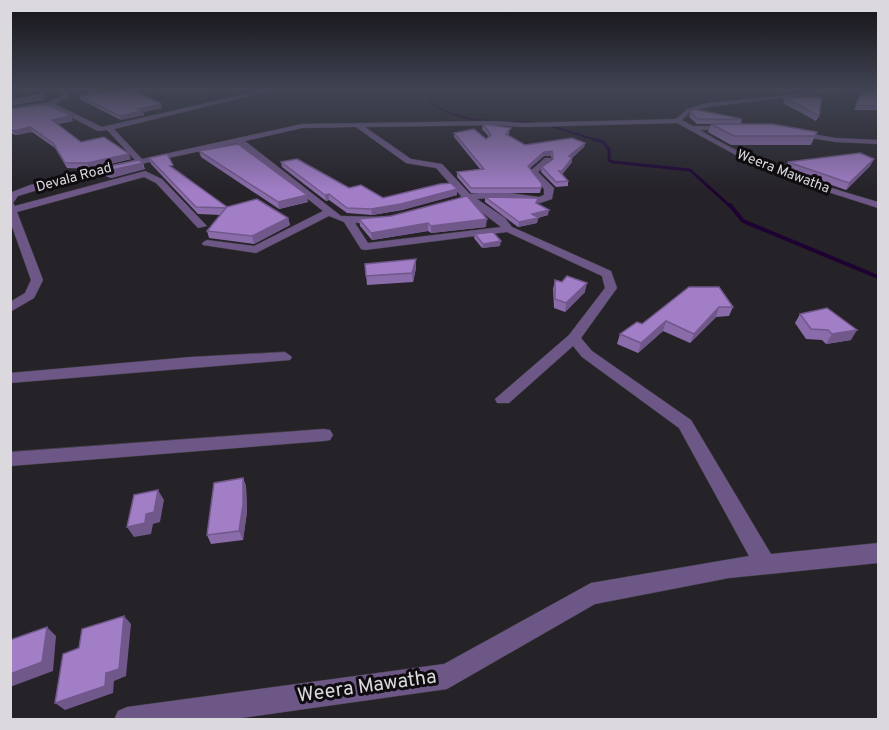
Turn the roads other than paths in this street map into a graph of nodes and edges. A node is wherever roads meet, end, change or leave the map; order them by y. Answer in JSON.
{"nodes":[{"id":1,"x":89,"y":123,"type":"edge"},
{"id":2,"x":130,"y":123,"type":"edge"},
{"id":3,"x":535,"y":123,"type":"edge"},
{"id":4,"x":682,"y":123,"type":"edge"},
{"id":5,"x":356,"y":124,"type":"junction"},
{"id":6,"x":471,"y":124,"type":"junction"},
{"id":7,"x":739,"y":127,"type":"edge"},
{"id":8,"x":109,"y":128,"type":"junction"},
{"id":9,"x":692,"y":128,"type":"junction"},
{"id":10,"x":789,"y":132,"type":"edge"},
{"id":11,"x":477,"y":134,"type":"edge"},
{"id":12,"x":240,"y":141,"type":"junction"},
{"id":13,"x":879,"y":142,"type":"edge"},
{"id":14,"x":548,"y":160,"type":"edge"},
{"id":15,"x":140,"y":161,"type":"junction"},
{"id":16,"x":461,"y":199,"type":"junction"},
{"id":17,"x":11,"y":205,"type":"edge"},
{"id":18,"x":879,"y":205,"type":"edge"},
{"id":19,"x":331,"y":211,"type":"junction"},
{"id":20,"x":392,"y":216,"type":"edge"},
{"id":21,"x":348,"y":220,"type":"junction"},
{"id":22,"x":202,"y":226,"type":"dead end"},
{"id":23,"x":508,"y":229,"type":"junction"},
{"id":24,"x":207,"y":243,"type":"dead end"},
{"id":25,"x":10,"y":308,"type":"edge"},
{"id":26,"x":574,"y":338,"type":"junction"},
{"id":27,"x":285,"y":357,"type":"dead end"},
{"id":28,"x":10,"y":378,"type":"edge"},
{"id":29,"x":503,"y":399,"type":"dead end"},
{"id":30,"x":324,"y":435,"type":"dead end"},
{"id":31,"x":10,"y":459,"type":"edge"},
{"id":32,"x":879,"y":553,"type":"edge"},
{"id":33,"x":765,"y":564,"type":"junction"},
{"id":34,"x":127,"y":720,"type":"edge"}],
"edges":[{"from":1,"to":8,"type":"street"},
{"from":2,"to":8,"type":"street"},
{"from":3,"to":6,"type":"street"},
{"from":4,"to":9,"type":"street"},
{"from":5,"to":6,"type":"street"},
{"from":5,"to":12,"type":"street"},
{"from":5,"to":16,"type":"street"},
{"from":6,"to":11,"type":"street"},
{"from":7,"to":9,"type":"street"},
{"from":8,"to":15,"type":"street"},
{"from":9,"to":18,"type":"street","name":"Weera Mawatha"},
{"from":10,"to":13,"type":"street"},
{"from":12,"to":15,"type":"street"},
{"from":12,"to":19,"type":"street"},
{"from":14,"to":16,"type":"street"},
{"from":15,"to":17,"type":"street"},
{"from":16,"to":23,"type":"street"},
{"from":17,"to":22,"type":"street","name":"Devala Road"},
{"from":17,"to":25,"type":"street"},
{"from":19,"to":21,"type":"street"},
{"from":19,"to":24,"type":"street"},
{"from":20,"to":21,"type":"street"},
{"from":21,"to":23,"type":"street"},
{"from":23,"to":26,"type":"street"},
{"from":26,"to":29,"type":"street"},
{"from":26,"to":33,"type":"street"},
{"from":27,"to":28,"type":"street"},
{"from":30,"to":31,"type":"street"},
{"from":32,"to":33,"type":"street","name":"Weera Mawatha"},
{"from":33,"to":34,"type":"street","name":"Weera Mawatha"}]}
